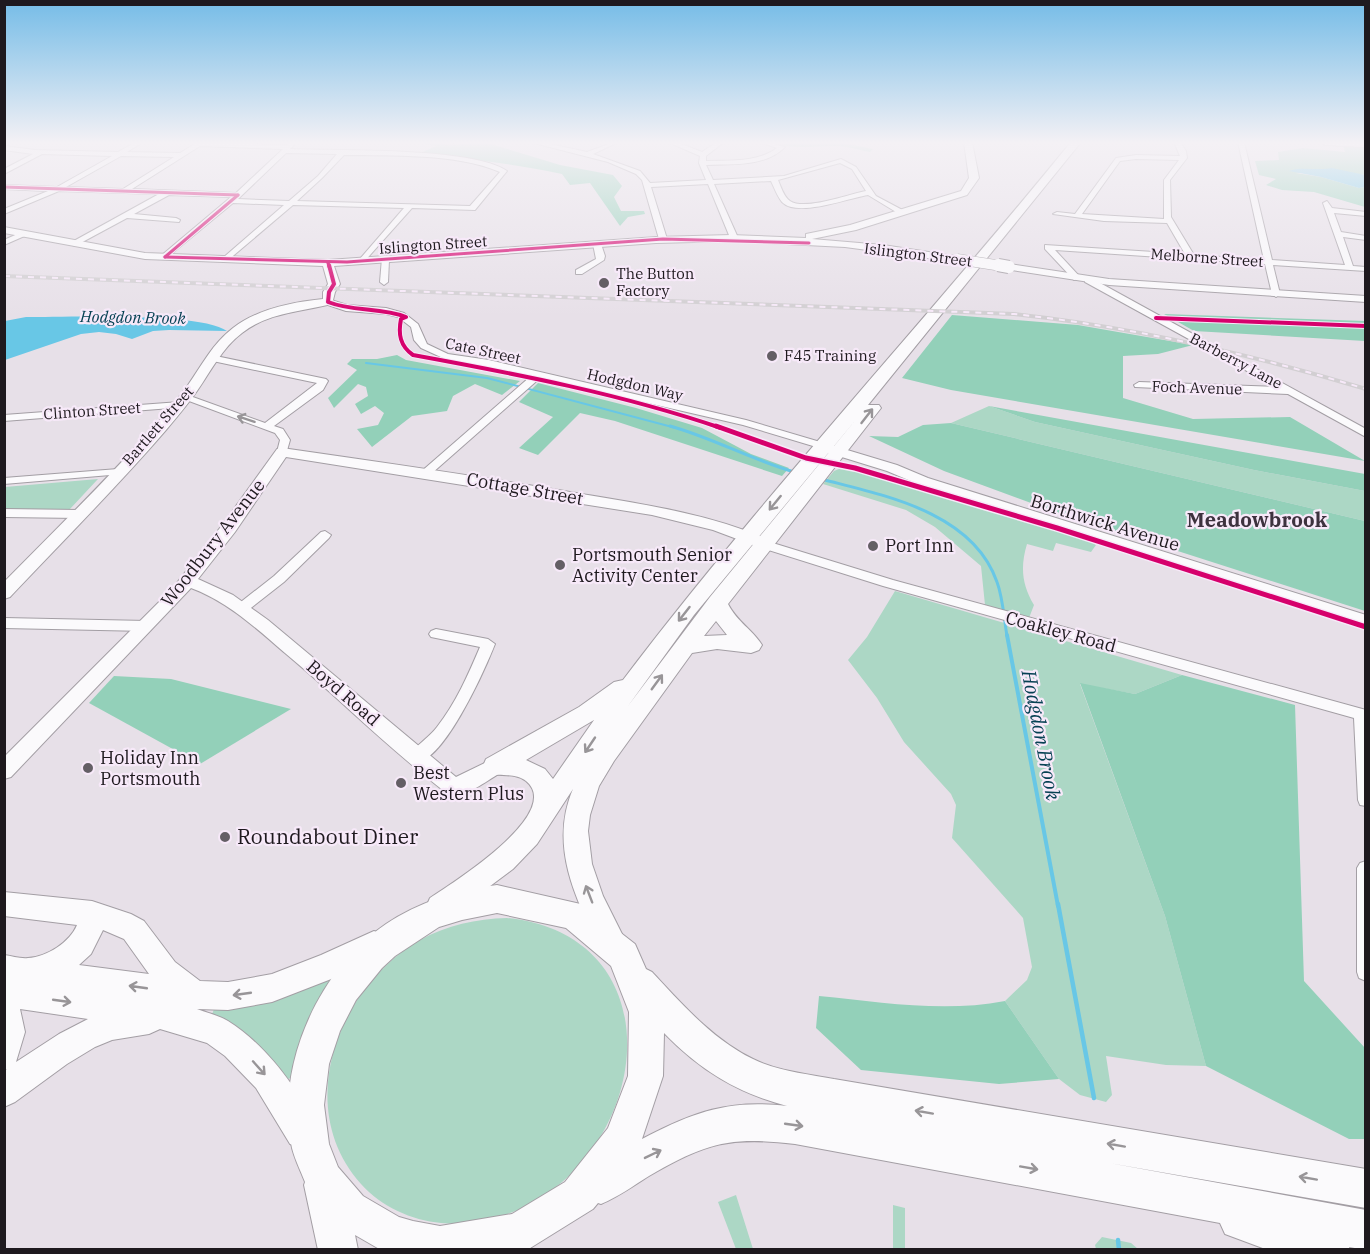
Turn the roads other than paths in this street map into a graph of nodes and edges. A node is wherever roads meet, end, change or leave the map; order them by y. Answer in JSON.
{"nodes":[{"id":1,"x":31,"y":201,"type":"edge"},
{"id":2,"x":154,"y":201,"type":"edge"},
{"id":3,"x":232,"y":201,"type":"edge"},
{"id":4,"x":270,"y":201,"type":"edge"},
{"id":5,"x":479,"y":201,"type":"edge"},
{"id":6,"x":651,"y":201,"type":"edge"},
{"id":7,"x":717,"y":201,"type":"edge"},
{"id":8,"x":786,"y":201,"type":"edge"},
{"id":9,"x":835,"y":201,"type":"edge"},
{"id":10,"x":880,"y":201,"type":"edge"},
{"id":11,"x":946,"y":201,"type":"edge"},
{"id":12,"x":1029,"y":201,"type":"edge"},
{"id":13,"x":1036,"y":201,"type":"edge"},
{"id":14,"x":1088,"y":201,"type":"edge"},
{"id":15,"x":1167,"y":201,"type":"edge"},
{"id":16,"x":1255,"y":201,"type":"edge"},
{"id":17,"x":290,"y":202,"type":"junction"},
{"id":18,"x":411,"y":205,"type":"junction"},
{"id":19,"x":4,"y":212,"type":"edge"},
{"id":20,"x":904,"y":213,"type":"junction"},
{"id":21,"x":1058,"y":214,"type":"dead end"},
{"id":22,"x":1365,"y":214,"type":"edge"},
{"id":23,"x":126,"y":216,"type":"junction"},
{"id":24,"x":1077,"y":216,"type":"junction"},
{"id":25,"x":177,"y":220,"type":"dead end"},
{"id":26,"x":1168,"y":220,"type":"junction"},
{"id":27,"x":4,"y":230,"type":"edge"},
{"id":28,"x":25,"y":234,"type":"junction"},
{"id":29,"x":1338,"y":234,"type":"junction"},
{"id":30,"x":1365,"y":237,"type":"edge"},
{"id":31,"x":663,"y":240,"type":"junction"},
{"id":32,"x":735,"y":240,"type":"junction"},
{"id":33,"x":4,"y":243,"type":"edge"},
{"id":34,"x":802,"y":243,"type":"junction"},
{"id":35,"x":75,"y":244,"type":"junction"},
{"id":36,"x":597,"y":244,"type":"junction"},
{"id":37,"x":165,"y":257,"type":"junction"},
{"id":38,"x":1191,"y":257,"type":"junction"},
{"id":39,"x":226,"y":259,"type":"junction"},
{"id":40,"x":385,"y":260,"type":"junction"},
{"id":41,"x":362,"y":262,"type":"junction"},
{"id":42,"x":1269,"y":262,"type":"junction"},
{"id":43,"x":328,"y":263,"type":"junction"},
{"id":44,"x":1350,"y":268,"type":"junction"},
{"id":45,"x":1365,"y":269,"type":"edge"},
{"id":46,"x":579,"y":272,"type":"dead end"},
{"id":47,"x":1082,"y":279,"type":"junction"},
{"id":48,"x":384,"y":282,"type":"dead end"},
{"id":49,"x":1107,"y":286,"type":"junction"},
{"id":50,"x":1276,"y":294,"type":"junction"},
{"id":51,"x":328,"y":297,"type":"junction"},
{"id":52,"x":1365,"y":299,"type":"edge"},
{"id":53,"x":211,"y":358,"type":"junction"},
{"id":54,"x":535,"y":378,"type":"junction"},
{"id":55,"x":1139,"y":385,"type":"dead end"},
{"id":56,"x":1292,"y":392,"type":"junction"},
{"id":57,"x":183,"y":401,"type":"junction"},
{"id":58,"x":4,"y":418,"type":"edge"},
{"id":59,"x":267,"y":426,"type":"junction"},
{"id":60,"x":1365,"y":434,"type":"edge"},
{"id":61,"x":282,"y":452,"type":"junction"},
{"id":62,"x":828,"y":452,"type":"junction"},
{"id":63,"x":118,"y":472,"type":"junction"},
{"id":64,"x":427,"y":472,"type":"junction"},
{"id":65,"x":4,"y":481,"type":"edge"},
{"id":66,"x":4,"y":513,"type":"edge"},
{"id":67,"x":79,"y":514,"type":"junction"},
{"id":68,"x":325,"y":535,"type":"dead end"},
{"id":69,"x":756,"y":540,"type":"junction"},
{"id":70,"x":188,"y":581,"type":"junction"},
{"id":71,"x":4,"y":593,"type":"edge"},
{"id":72,"x":717,"y":602,"type":"junction"},
{"id":73,"x":242,"y":609,"type":"junction"},
{"id":74,"x":1365,"y":621,"type":"edge"},
{"id":75,"x":4,"y":623,"type":"edge"},
{"id":76,"x":147,"y":626,"type":"junction"},
{"id":77,"x":436,"y":634,"type":"dead end"},
{"id":78,"x":683,"y":647,"type":"junction"},
{"id":79,"x":641,"y":672,"type":"junction"},
{"id":80,"x":1363,"y":715,"type":"edge"},
{"id":81,"x":416,"y":758,"type":"junction"},
{"id":82,"x":495,"y":766,"type":"junction"},
{"id":83,"x":4,"y":771,"type":"edge"},
{"id":84,"x":1365,"y":800,"type":"edge"},
{"id":85,"x":545,"y":812,"type":"junction"},
{"id":86,"x":1365,"y":868,"type":"edge"},
{"id":87,"x":4,"y":904,"type":"edge"},
{"id":88,"x":92,"y":914,"type":"junction"},
{"id":89,"x":423,"y":919,"type":"junction"},
{"id":90,"x":627,"y":966,"type":"junction"},
{"id":91,"x":17,"y":970,"type":"edge"},
{"id":92,"x":1365,"y":972,"type":"edge"},
{"id":93,"x":4,"y":992,"type":"edge"},
{"id":94,"x":195,"y":995,"type":"junction"},
{"id":95,"x":4,"y":1010,"type":"edge"},
{"id":96,"x":169,"y":1016,"type":"junction"},
{"id":97,"x":4,"y":1055,"type":"edge"},
{"id":98,"x":4,"y":1091,"type":"edge"},
{"id":99,"x":314,"y":1156,"type":"junction"},
{"id":100,"x":1365,"y":1189,"type":"edge"},
{"id":101,"x":1151,"y":1191,"type":"junction"},
{"id":102,"x":568,"y":1207,"type":"junction"},
{"id":103,"x":1365,"y":1230,"type":"edge"},
{"id":104,"x":338,"y":1250,"type":"edge"},
{"id":105,"x":524,"y":1250,"type":"edge"},
{"id":106,"x":1330,"y":1250,"type":"edge"}],
"edges":[{"from":1,"to":19,"type":"street"},
{"from":2,"to":23,"type":"street"},
{"from":3,"to":37,"type":"street"},
{"from":4,"to":17,"type":"street"},
{"from":5,"to":18,"type":"street"},
{"from":6,"to":31,"type":"street"},
{"from":7,"to":32,"type":"street"},
{"from":8,"to":9,"type":"street"},
{"from":10,"to":20,"type":"street"},
{"from":11,"to":20,"type":"street"},
{"from":12,"to":62,"type":"main road"},
{"from":62,"to":13,"type":"main road","one_way":true},
{"from":14,"to":24,"type":"street"},
{"from":15,"to":26,"type":"street"},
{"from":16,"to":42,"type":"street"},
{"from":17,"to":18,"type":"street"},
{"from":17,"to":39,"type":"street"},
{"from":18,"to":41,"type":"street"},
{"from":20,"to":34,"type":"street"},
{"from":21,"to":24,"type":"street"},
{"from":22,"to":29,"type":"street"},
{"from":23,"to":25,"type":"street"},
{"from":23,"to":35,"type":"street"},
{"from":24,"to":26,"type":"street"},
{"from":26,"to":38,"type":"street"},
{"from":27,"to":28,"type":"street","name":"Islington Street"},
{"from":28,"to":33,"type":"street"},
{"from":28,"to":35,"type":"street","name":"Islington Street"},
{"from":29,"to":30,"type":"street"},
{"from":29,"to":44,"type":"street"},
{"from":31,"to":32,"type":"street","name":"Islington Street"},
{"from":31,"to":36,"type":"street","name":"Islington Street"},
{"from":32,"to":34,"type":"street","name":"Islington Street"},
{"from":34,"to":47,"type":"street","name":"Islington Street","bridge":true},
{"from":35,"to":37,"type":"street","name":"Islington Street"},
{"from":36,"to":40,"type":"street","name":"Islington Street"},
{"from":36,"to":46,"type":"street"},
{"from":37,"to":39,"type":"street","name":"Islington Street"},
{"from":38,"to":42,"type":"street","name":"Melborne Street"},
{"from":38,"to":47,"type":"street","name":"Melborne Street"},
{"from":39,"to":43,"type":"street","name":"Islington Street"},
{"from":40,"to":41,"type":"street","name":"Islington Street"},
{"from":40,"to":48,"type":"street"},
{"from":41,"to":43,"type":"street","name":"Islington Street"},
{"from":42,"to":44,"type":"street","name":"Melborne Street"},
{"from":42,"to":50,"type":"street"},
{"from":43,"to":51,"type":"street"},
{"from":44,"to":45,"type":"street","name":"Melborne Street"},
{"from":47,"to":49,"type":"street","name":"Islington Street"},
{"from":49,"to":50,"type":"street","name":"Islington Street"},
{"from":49,"to":56,"type":"street","name":"Barberry Lane"},
{"from":50,"to":52,"type":"street","name":"Islington Street"},
{"from":51,"to":53,"type":"street","name":"Bartlett Street"},
{"from":51,"to":54,"type":"street","name":"Cate Street"},
{"from":53,"to":57,"type":"street","name":"Bartlett Street"},
{"from":53,"to":59,"type":"street"},
{"from":54,"to":62,"type":"street","name":"Hodgdon Way"},
{"from":54,"to":64,"type":"street","name":"Cate Street"},
{"from":55,"to":56,"type":"street","name":"Foch Avenue"},
{"from":56,"to":60,"type":"street","name":"Barberry Lane"},
{"from":57,"to":58,"type":"street","name":"Clinton Street"},
{"from":59,"to":57,"type":"street","one_way":true},
{"from":57,"to":63,"type":"street","name":"Bartlett Street"},
{"from":59,"to":61,"type":"street"},
{"from":61,"to":64,"type":"street","name":"Cottage Street"},
{"from":61,"to":70,"type":"street","name":"Woodbury Avenue"},
{"from":62,"to":69,"type":"main road"},
{"from":62,"to":74,"type":"street","name":"Borthwick Avenue"},
{"from":63,"to":65,"type":"street"},
{"from":63,"to":67,"type":"street","name":"Bartlett Street"},
{"from":64,"to":69,"type":"street","name":"Cottage Street"},
{"from":66,"to":67,"type":"street"},
{"from":67,"to":71,"type":"street","name":"Bartlett Street"},
{"from":68,"to":73,"type":"street"},
{"from":69,"to":72,"type":"main road"},
{"from":69,"to":79,"type":"main road","one_way":true},
{"from":69,"to":80,"type":"street","name":"Coakley Road"},
{"from":70,"to":73,"type":"street","name":"Boyd Road"},
{"from":70,"to":76,"type":"street","name":"Woodbury Avenue"},
{"from":72,"to":78,"type":"main road"},
{"from":72,"to":78,"type":"main road"},
{"from":73,"to":81,"type":"street","name":"Boyd Road"},
{"from":75,"to":76,"type":"street"},
{"from":76,"to":83,"type":"street","name":"Woodbury Avenue"},
{"from":77,"to":81,"type":"street"},
{"from":90,"to":78,"type":"main road","one_way":true},
{"from":79,"to":82,"type":"main road"},
{"from":79,"to":85,"type":"main road","one_way":true},
{"from":80,"to":84,"type":"street","name":"Coakley Road"},
{"from":81,"to":82,"type":"street","name":"Boyd Road"},
{"from":82,"to":85,"type":"main road"},
{"from":85,"to":89,"type":"main road"},
{"from":86,"to":92,"type":"street"},
{"from":87,"to":88,"type":"main road"},
{"from":88,"to":91,"type":"main road"},
{"from":88,"to":94,"type":"main road"},
{"from":89,"to":90,"type":"highway"},
{"from":89,"to":94,"type":"main road","one_way":true},
{"from":89,"to":99,"type":"highway"},
{"from":100,"to":90,"type":"highway","one_way":true},
{"from":90,"to":102,"type":"highway"},
{"from":94,"to":91,"type":"main road","one_way":true},
{"from":93,"to":96,"type":"main road","one_way":true},
{"from":95,"to":97,"type":"main road"},
{"from":96,"to":98,"type":"main road"},
{"from":96,"to":99,"type":"main road","one_way":true},
{"from":99,"to":102,"type":"highway"},
{"from":99,"to":104,"type":"highway"},
{"from":102,"to":101,"type":"highway","one_way":true},
{"from":101,"to":103,"type":"highway"},
{"from":101,"to":106,"type":"highway"},
{"from":102,"to":105,"type":"highway"}]}
